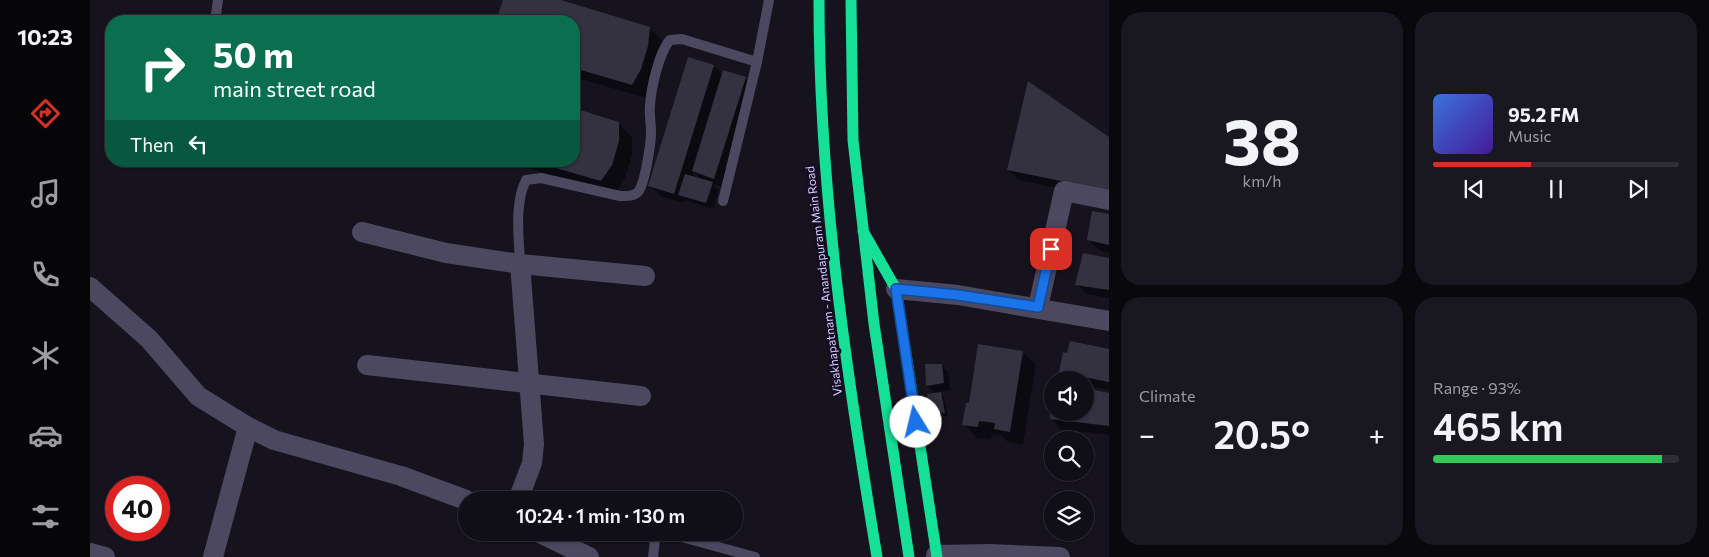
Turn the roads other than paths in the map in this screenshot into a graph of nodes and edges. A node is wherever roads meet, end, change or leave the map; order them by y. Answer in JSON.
{"nodes":[{"id":1,"x":218,"y":0,"type":"edge"},
{"id":2,"x":769,"y":0,"type":"edge"},
{"id":3,"x":819,"y":0,"type":"edge"},
{"id":4,"x":851,"y":0,"type":"edge"},
{"id":5,"x":216,"y":15,"type":"edge"},
{"id":6,"x":757,"y":62,"type":"junction"},
{"id":7,"x":1109,"y":200,"type":"edge"},
{"id":8,"x":723,"y":201,"type":"dead end"},
{"id":9,"x":863,"y":231,"type":"junction"},
{"id":10,"x":362,"y":232,"type":"dead end"},
{"id":11,"x":520,"y":264,"type":"junction"},
{"id":12,"x":645,"y":276,"type":"dead end"},
{"id":13,"x":90,"y":287,"type":"edge"},
{"id":14,"x":896,"y":289,"type":"junction"},
{"id":15,"x":1038,"y":307,"type":"junction"},
{"id":16,"x":1109,"y":321,"type":"edge"},
{"id":17,"x":367,"y":365,"type":"dead end"},
{"id":18,"x":529,"y":382,"type":"junction"},
{"id":19,"x":641,"y":396,"type":"dead end"},
{"id":20,"x":248,"y":427,"type":"junction"},
{"id":21,"x":521,"y":491,"type":"edge"},
{"id":22,"x":458,"y":497,"type":"edge"},
{"id":23,"x":555,"y":541,"type":"edge"},
{"id":24,"x":90,"y":553,"type":"edge"},
{"id":25,"x":583,"y":556,"type":"edge"},
{"id":26,"x":936,"y":556,"type":"edge"},
{"id":27,"x":104,"y":557,"type":"edge"},
{"id":28,"x":213,"y":557,"type":"edge"},
{"id":29,"x":653,"y":557,"type":"edge"},
{"id":30,"x":755,"y":557,"type":"edge"},
{"id":31,"x":877,"y":557,"type":"edge"},
{"id":32,"x":909,"y":557,"type":"edge"},
{"id":33,"x":1060,"y":557,"type":"edge"}],
"edges":[{"from":1,"to":5,"type":"lane"},
{"from":2,"to":6,"type":"lane"},
{"from":3,"to":31,"type":"main road","name":"Visakhapatnam - Anandapuram Main Road"},
{"from":4,"to":9,"type":"main road"},
{"from":6,"to":8,"type":"lane"},
{"from":6,"to":11,"type":"lane"},
{"from":7,"to":15,"type":"street"},
{"from":9,"to":14,"type":"main road"},
{"from":9,"to":32,"type":"main road"},
{"from":10,"to":11,"type":"street"},
{"from":11,"to":12,"type":"street"},
{"from":11,"to":18,"type":"street"},
{"from":13,"to":20,"type":"street"},
{"from":14,"to":15,"type":"street"},
{"from":14,"to":26,"type":"main road"},
{"from":15,"to":16,"type":"street"},
{"from":17,"to":18,"type":"street"},
{"from":18,"to":19,"type":"street"},
{"from":18,"to":21,"type":"street"},
{"from":20,"to":22,"type":"street"},
{"from":20,"to":28,"type":"street"},
{"from":23,"to":25,"type":"street"},
{"from":24,"to":27,"type":"street"},
{"from":26,"to":33,"type":"street"},
{"from":29,"to":30,"type":"lane"}]}
